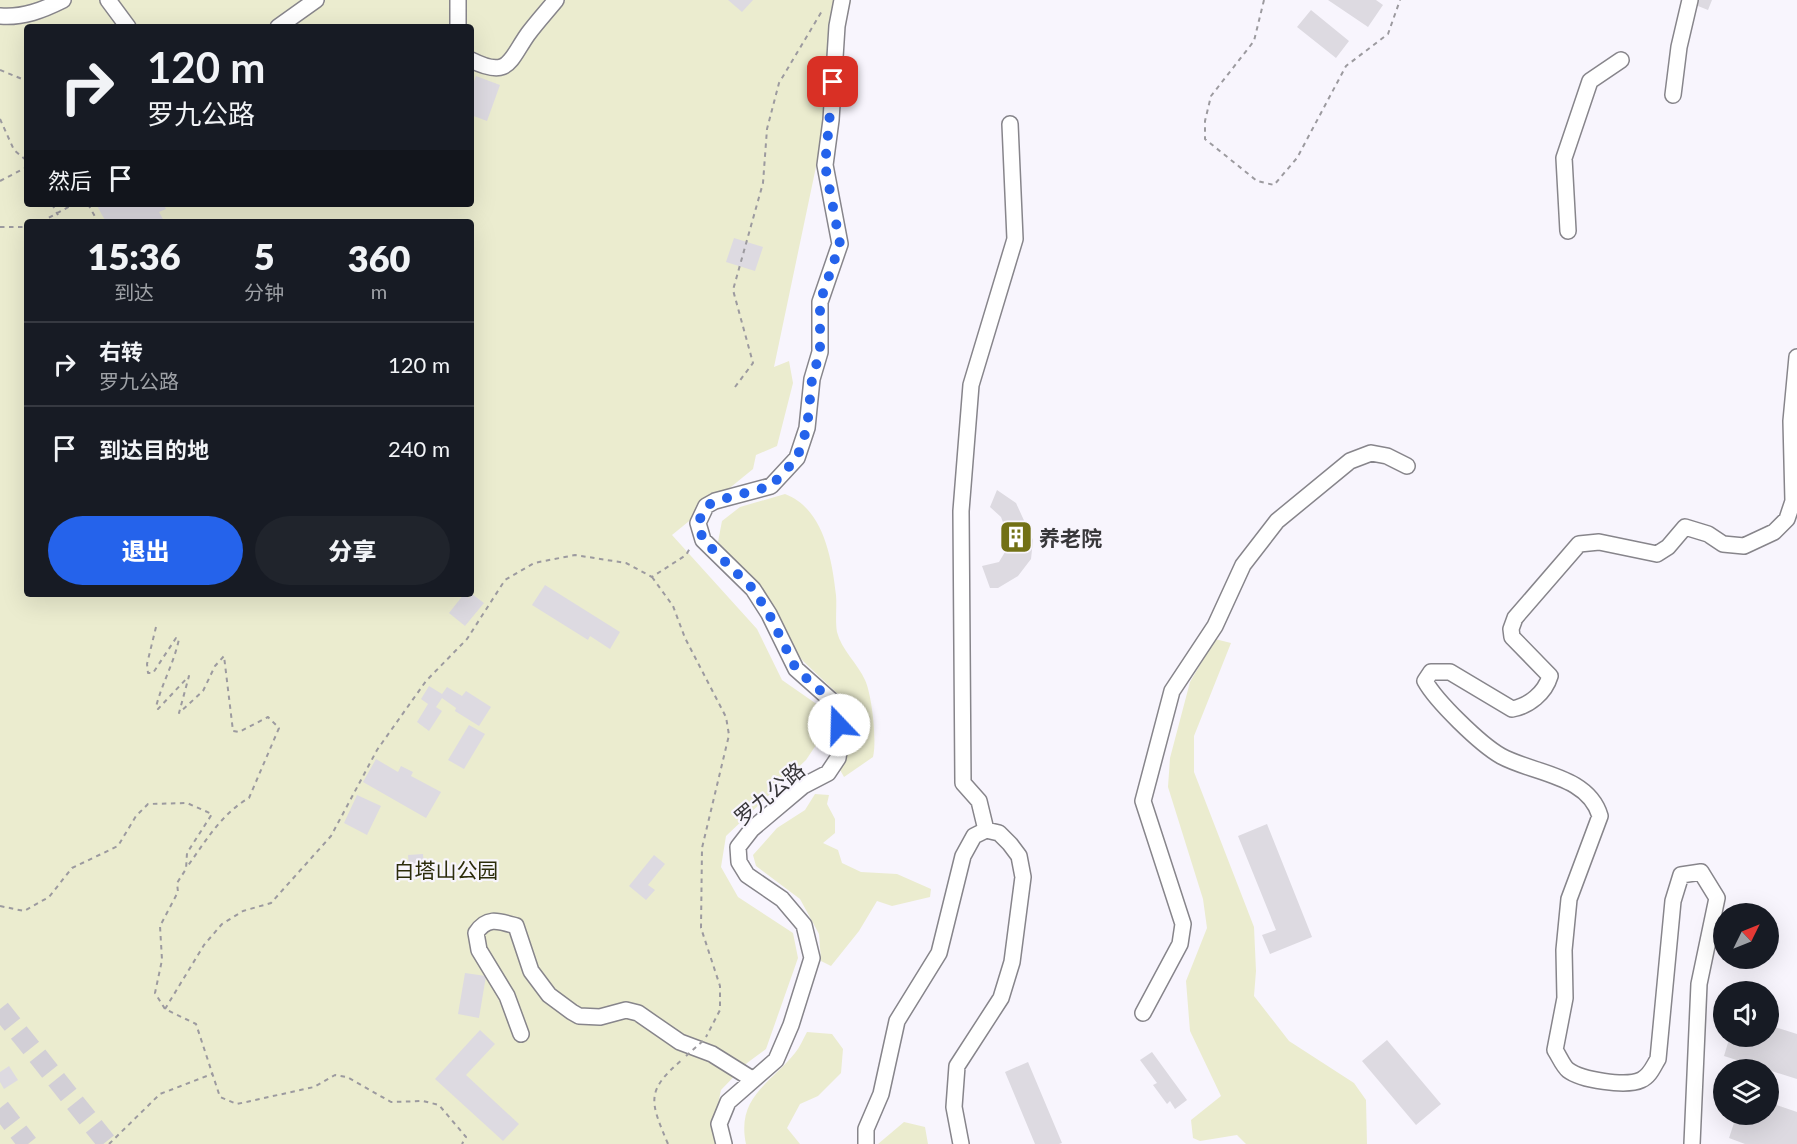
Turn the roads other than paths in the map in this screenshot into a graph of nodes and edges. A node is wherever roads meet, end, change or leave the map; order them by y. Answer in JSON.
{"nodes":[{"id":1,"x":63,"y":0,"type":"edge"},
{"id":2,"x":108,"y":0,"type":"edge"},
{"id":3,"x":316,"y":0,"type":"edge"},
{"id":4,"x":458,"y":0,"type":"edge"},
{"id":5,"x":556,"y":0,"type":"edge"},
{"id":6,"x":842,"y":0,"type":"edge"},
{"id":7,"x":1690,"y":0,"type":"edge"},
{"id":8,"x":0,"y":16,"type":"edge"},
{"id":9,"x":126,"y":24,"type":"edge"},
{"id":10,"x":282,"y":24,"type":"edge"},
{"id":11,"x":458,"y":24,"type":"edge"},
{"id":12,"x":1620,"y":60,"type":"dead end"},
{"id":13,"x":474,"y":62,"type":"edge"},
{"id":14,"x":1673,"y":95,"type":"dead end"},
{"id":15,"x":1010,"y":124,"type":"dead end"},
{"id":16,"x":1568,"y":231,"type":"dead end"},
{"id":17,"x":1797,"y":357,"type":"edge"},
{"id":18,"x":1407,"y":466,"type":"dead end"},
{"id":19,"x":986,"y":830,"type":"junction"},
{"id":20,"x":1143,"y":1013,"type":"dead end"},
{"id":21,"x":521,"y":1034,"type":"dead end"},
{"id":22,"x":752,"y":1079,"type":"junction"},
{"id":23,"x":724,"y":1144,"type":"edge"},
{"id":24,"x":866,"y":1144,"type":"edge"},
{"id":25,"x":961,"y":1144,"type":"edge"},
{"id":26,"x":1692,"y":1144,"type":"edge"}],
"edges":[{"from":1,"to":8,"type":"street"},
{"from":2,"to":9,"type":"street"},
{"from":3,"to":10,"type":"street"},
{"from":4,"to":11,"type":"street"},
{"from":5,"to":13,"type":"street"},
{"from":6,"to":22,"type":"street","name":"罗九公路"},
{"from":7,"to":14,"type":"street"},
{"from":12,"to":16,"type":"street"},
{"from":15,"to":19,"type":"street"},
{"from":17,"to":26,"type":"street"},
{"from":18,"to":20,"type":"street"},
{"from":19,"to":24,"type":"street"},
{"from":19,"to":25,"type":"street"},
{"from":21,"to":22,"type":"street"},
{"from":22,"to":23,"type":"street","name":"罗九公路"}]}
